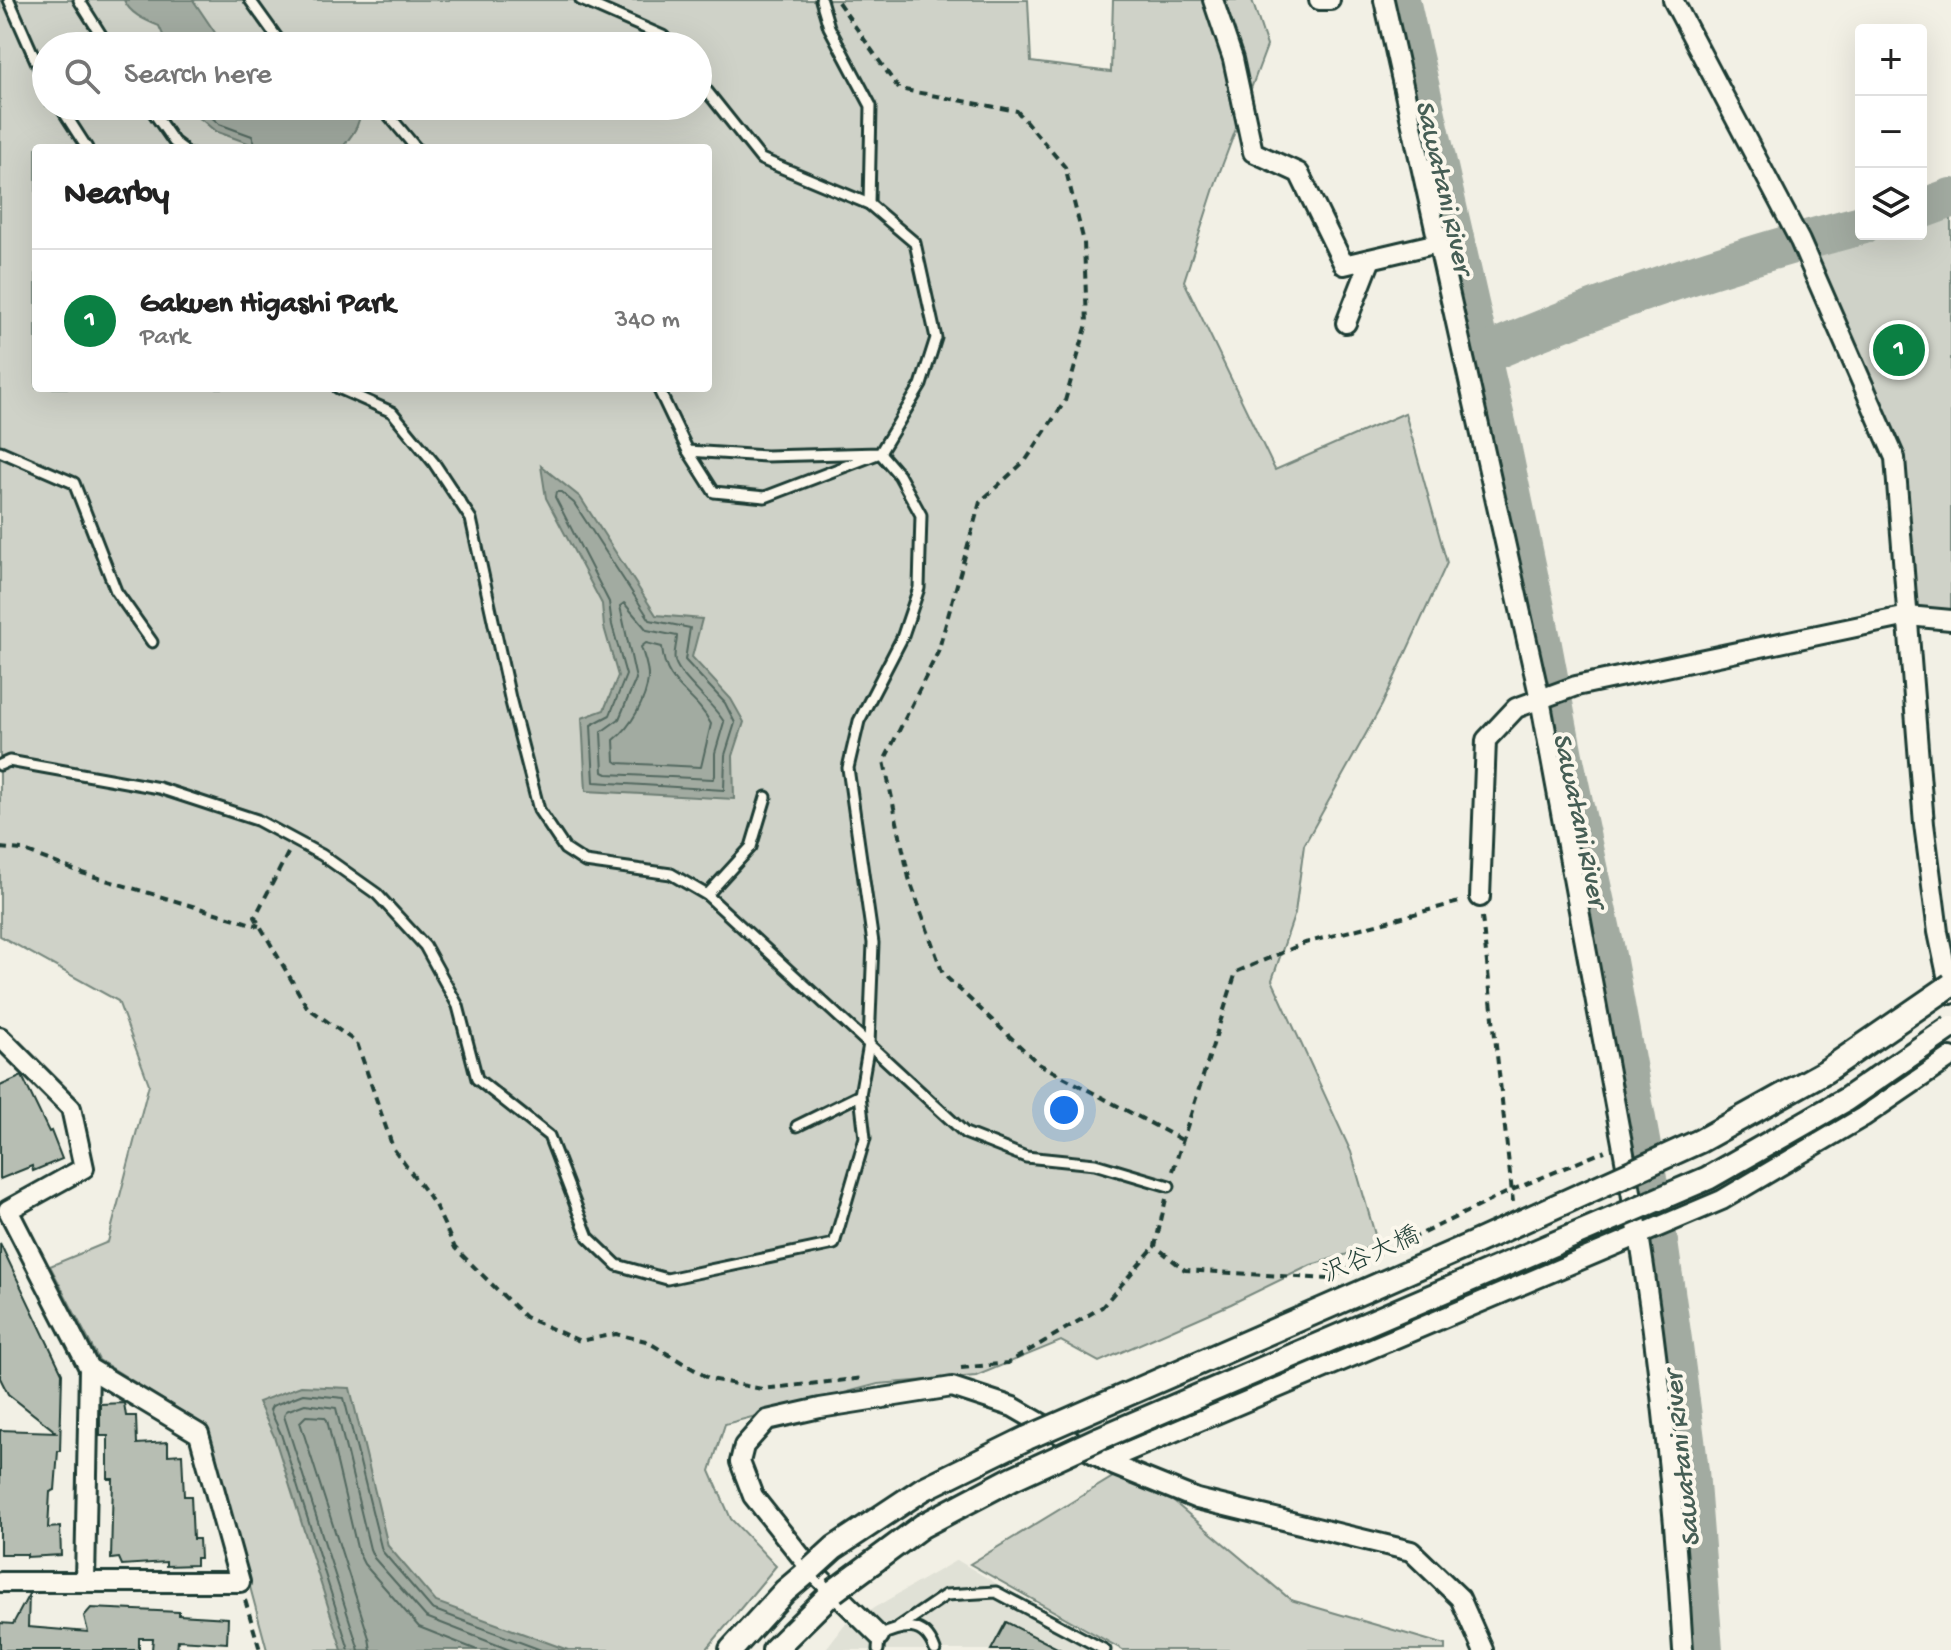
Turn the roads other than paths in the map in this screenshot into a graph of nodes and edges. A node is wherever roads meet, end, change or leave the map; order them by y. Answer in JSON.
{"nodes":[{"id":1,"x":9,"y":0,"type":"edge"},
{"id":2,"x":79,"y":0,"type":"edge"},
{"id":3,"x":250,"y":0,"type":"edge"},
{"id":4,"x":581,"y":0,"type":"edge"},
{"id":5,"x":821,"y":0,"type":"edge"},
{"id":6,"x":1213,"y":0,"type":"edge"},
{"id":7,"x":1319,"y":0,"type":"edge"},
{"id":8,"x":1330,"y":0,"type":"edge"},
{"id":9,"x":1384,"y":0,"type":"edge"},
{"id":10,"x":1673,"y":0,"type":"edge"},
{"id":11,"x":99,"y":32,"type":"edge"},
{"id":12,"x":273,"y":32,"type":"edge"},
{"id":13,"x":654,"y":32,"type":"edge"},
{"id":14,"x":32,"y":52,"type":"edge"},
{"id":15,"x":712,"y":98,"type":"edge"},
{"id":16,"x":69,"y":120,"type":"edge"},
{"id":17,"x":159,"y":120,"type":"edge"},
{"id":18,"x":393,"y":120,"type":"edge"},
{"id":19,"x":84,"y":144,"type":"edge"},
{"id":20,"x":177,"y":144,"type":"edge"},
{"id":21,"x":413,"y":144,"type":"edge"},
{"id":22,"x":869,"y":204,"type":"junction"},
{"id":23,"x":1438,"y":243,"type":"junction"},
{"id":24,"x":1371,"y":259,"type":"junction"},
{"id":25,"x":1346,"y":323,"type":"dead end"},
{"id":26,"x":347,"y":392,"type":"edge"},
{"id":27,"x":660,"y":392,"type":"edge"},
{"id":28,"x":0,"y":451,"type":"edge"},
{"id":29,"x":688,"y":451,"type":"junction"},
{"id":30,"x":880,"y":453,"type":"junction"},
{"id":31,"x":1908,"y":616,"type":"junction"},
{"id":32,"x":1951,"y":620,"type":"edge"},
{"id":33,"x":152,"y":642,"type":"dead end"},
{"id":34,"x":1540,"y":699,"type":"junction"},
{"id":35,"x":0,"y":765,"type":"edge"},
{"id":36,"x":766,"y":797,"type":"dead end"},
{"id":37,"x":707,"y":895,"type":"junction"},
{"id":38,"x":1480,"y":897,"type":"road end"},
{"id":39,"x":1951,"y":985,"type":"edge"},
{"id":40,"x":1951,"y":994,"type":"edge"},
{"id":41,"x":1951,"y":1027,"type":"edge"},
{"id":42,"x":0,"y":1037,"type":"edge"},
{"id":43,"x":869,"y":1044,"type":"junction"},
{"id":44,"x":17,"y":1054,"type":"junction"},
{"id":45,"x":1951,"y":1057,"type":"edge"},
{"id":46,"x":0,"y":1062,"type":"edge"},
{"id":47,"x":860,"y":1095,"type":"junction"},
{"id":48,"x":797,"y":1126,"type":"dead end"},
{"id":49,"x":1169,"y":1186,"type":"road end"},
{"id":50,"x":4,"y":1212,"type":"edge"},
{"id":51,"x":1639,"y":1235,"type":"junction"},
{"id":52,"x":89,"y":1368,"type":"junction"},
{"id":53,"x":1105,"y":1461,"type":"junction"},
{"id":54,"x":811,"y":1569,"type":"junction"},
{"id":55,"x":0,"y":1582,"type":"edge"},
{"id":56,"x":85,"y":1582,"type":"junction"},
{"id":57,"x":834,"y":1591,"type":"junction"},
{"id":58,"x":899,"y":1627,"type":"junction"},
{"id":59,"x":878,"y":1643,"type":"edge"},
{"id":60,"x":731,"y":1650,"type":"edge"},
{"id":61,"x":774,"y":1650,"type":"edge"},
{"id":62,"x":935,"y":1650,"type":"edge"},
{"id":63,"x":1105,"y":1650,"type":"edge"},
{"id":64,"x":1483,"y":1650,"type":"edge"},
{"id":65,"x":1683,"y":1650,"type":"edge"}],
"edges":[{"from":1,"to":14,"type":"lane"},
{"from":2,"to":11,"type":"lane"},
{"from":3,"to":12,"type":"lane"},
{"from":4,"to":13,"type":"lane"},
{"from":5,"to":22,"type":"lane"},
{"from":6,"to":24,"type":"street"},
{"from":7,"to":8,"type":"street"},
{"from":9,"to":23,"type":"street"},
{"from":10,"to":31,"type":"street"},
{"from":15,"to":22,"type":"lane"},
{"from":16,"to":19,"type":"lane"},
{"from":17,"to":20,"type":"lane"},
{"from":18,"to":21,"type":"lane"},
{"from":22,"to":30,"type":"lane"},
{"from":23,"to":24,"type":"street"},
{"from":23,"to":34,"type":"street"},
{"from":24,"to":25,"type":"street"},
{"from":26,"to":37,"type":"lane"},
{"from":27,"to":29,"type":"lane"},
{"from":28,"to":33,"type":"lane"},
{"from":29,"to":30,"type":"lane"},
{"from":29,"to":30,"type":"lane"},
{"from":30,"to":43,"type":"lane"},
{"from":31,"to":32,"type":"street"},
{"from":31,"to":34,"type":"street"},
{"from":31,"to":40,"type":"street"},
{"from":34,"to":38,"type":"street"},
{"from":34,"to":51,"type":"street"},
{"from":35,"to":47,"type":"lane"},
{"from":36,"to":37,"type":"lane"},
{"from":37,"to":43,"type":"lane"},
{"from":39,"to":54,"type":"street","name":"沢谷大橋","bridge":true},
{"from":41,"to":57,"type":"street","bridge":true},
{"from":42,"to":44,"type":"street"},
{"from":43,"to":47,"type":"lane"},
{"from":43,"to":49,"type":"lane"},
{"from":44,"to":46,"type":"street"},
{"from":44,"to":50,"type":"street"},
{"from":45,"to":51,"type":"street"},
{"from":47,"to":48,"type":"lane"},
{"from":50,"to":52,"type":"street"},
{"from":51,"to":53,"type":"street"},
{"from":51,"to":65,"type":"street"},
{"from":52,"to":56,"type":"street"},
{"from":52,"to":56,"type":"street"},
{"from":53,"to":54,"type":"street"},
{"from":53,"to":64,"type":"street"},
{"from":54,"to":57,"type":"street"},
{"from":54,"to":60,"type":"street","name":"沢谷大橋"},
{"from":55,"to":56,"type":"street"},
{"from":57,"to":59,"type":"street"},
{"from":57,"to":61,"type":"street"},
{"from":58,"to":59,"type":"lane"},
{"from":58,"to":62,"type":"lane"},
{"from":58,"to":63,"type":"lane"}]}
